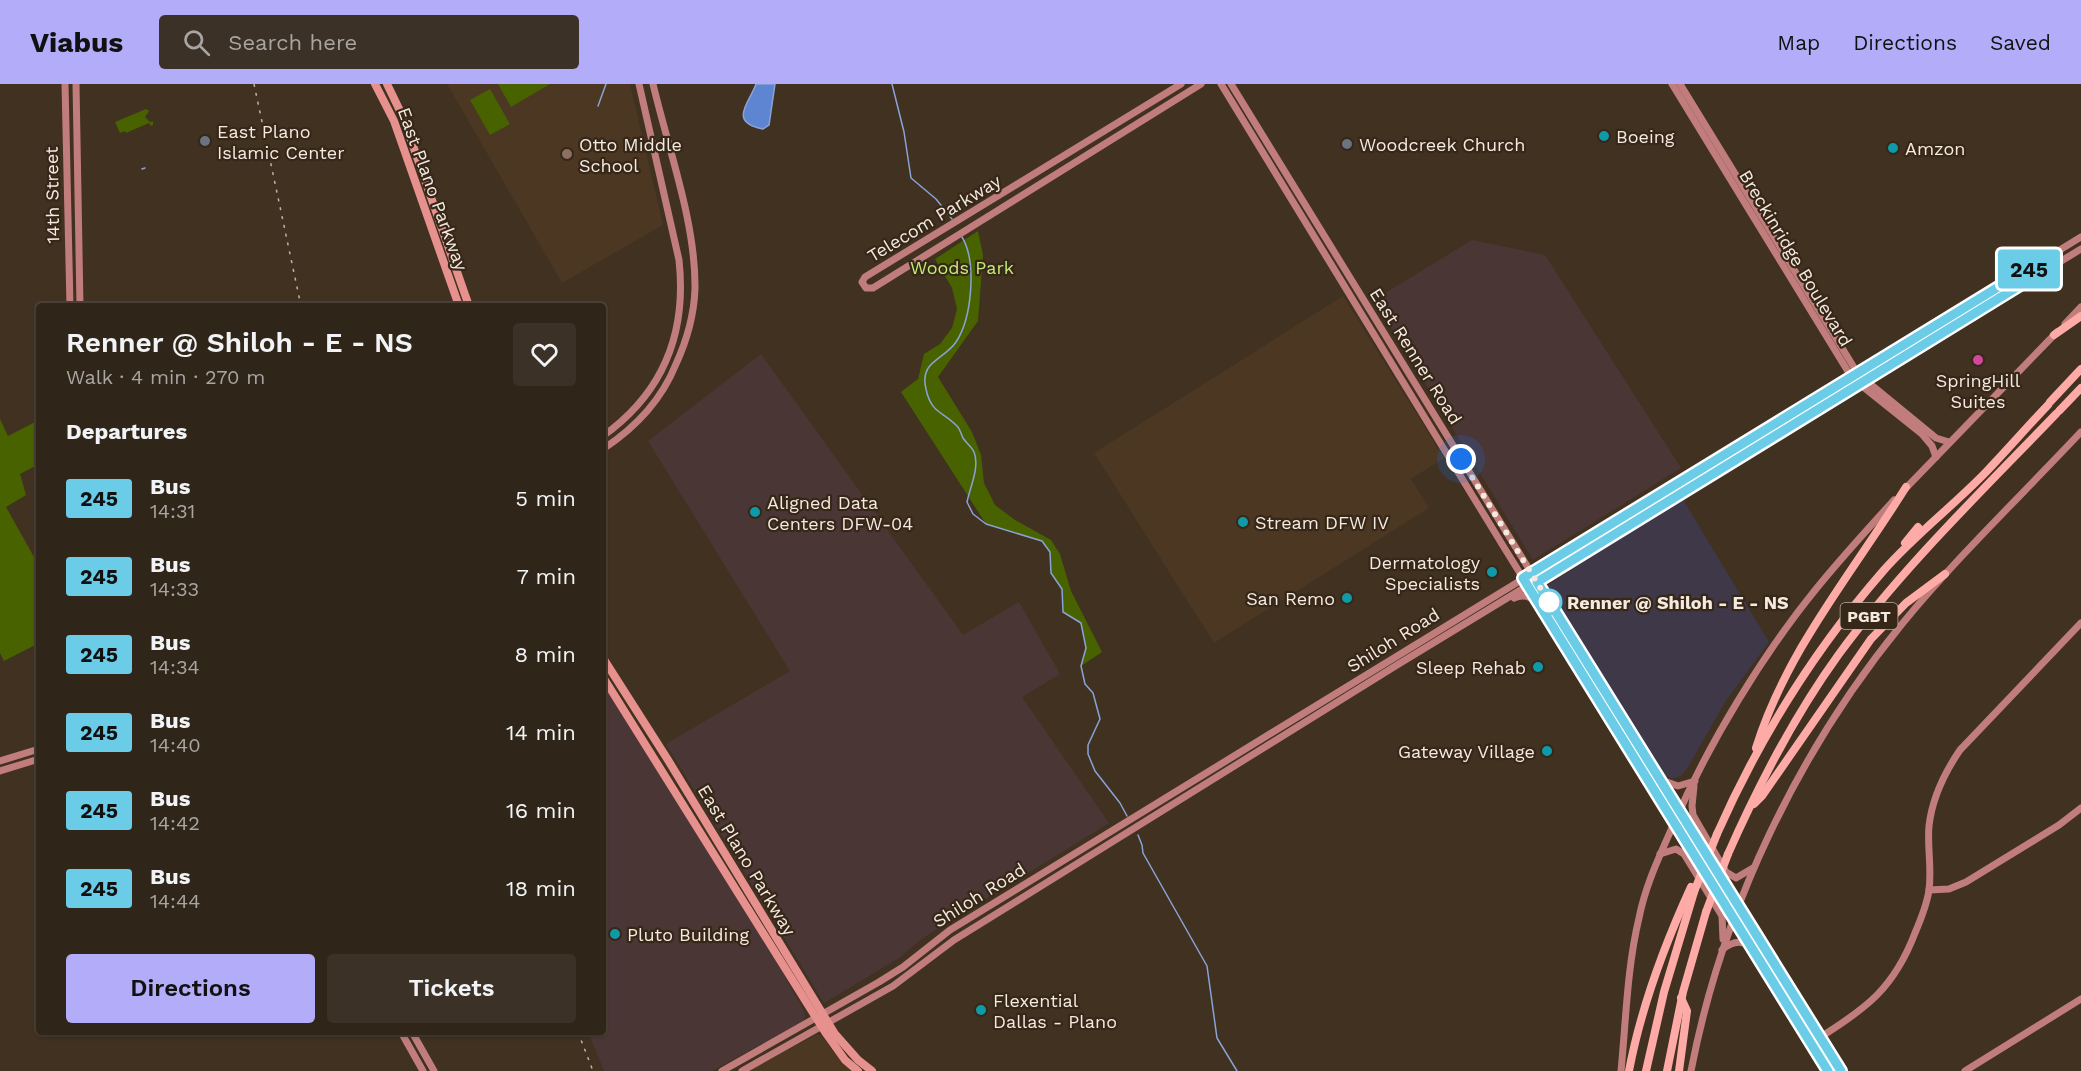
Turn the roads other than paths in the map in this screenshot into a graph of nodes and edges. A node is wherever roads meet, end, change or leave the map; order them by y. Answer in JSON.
{"nodes":[{"id":1,"x":65,"y":84,"type":"edge"},
{"id":2,"x":76,"y":84,"type":"edge"},
{"id":3,"x":375,"y":84,"type":"edge"},
{"id":4,"x":387,"y":84,"type":"edge"},
{"id":5,"x":639,"y":84,"type":"edge"},
{"id":6,"x":653,"y":84,"type":"edge"},
{"id":7,"x":1181,"y":84,"type":"edge"},
{"id":8,"x":1202,"y":84,"type":"edge"},
{"id":9,"x":1221,"y":84,"type":"edge"},
{"id":10,"x":1231,"y":84,"type":"edge"},
{"id":11,"x":1672,"y":84,"type":"edge"},
{"id":12,"x":1680,"y":84,"type":"edge"},
{"id":13,"x":658,"y":105,"type":"junction"},
{"id":14,"x":646,"y":109,"type":"junction"},
{"id":15,"x":683,"y":206,"type":"junction"},
{"id":16,"x":1307,"y":208,"type":"junction"},
{"id":17,"x":668,"y":209,"type":"junction"},
{"id":18,"x":1300,"y":213,"type":"junction"},
{"id":19,"x":2081,"y":237,"type":"edge"},
{"id":20,"x":2081,"y":249,"type":"edge"},
{"id":21,"x":70,"y":303,"type":"edge"},
{"id":22,"x":80,"y":303,"type":"edge"},
{"id":23,"x":458,"y":303,"type":"edge"},
{"id":24,"x":468,"y":303,"type":"edge"},
{"id":25,"x":2081,"y":307,"type":"edge"},
{"id":26,"x":2081,"y":316,"type":"edge"},
{"id":27,"x":1944,"y":322,"type":"junction"},
{"id":28,"x":1948,"y":330,"type":"junction"},
{"id":29,"x":2054,"y":335,"type":"junction"},
{"id":30,"x":2081,"y":369,"type":"edge"},
{"id":31,"x":1855,"y":376,"type":"junction"},
{"id":32,"x":1861,"y":383,"type":"junction"},
{"id":33,"x":2081,"y":388,"type":"edge"},
{"id":34,"x":1907,"y":419,"type":"junction"},
{"id":35,"x":2081,"y":432,"type":"edge"},
{"id":36,"x":606,"y":434,"type":"edge"},
{"id":37,"x":616,"y":440,"type":"junction"},
{"id":38,"x":1450,"y":440,"type":"junction"},
{"id":39,"x":1949,"y":442,"type":"junction"},
{"id":40,"x":1442,"y":445,"type":"junction"},
{"id":41,"x":606,"y":446,"type":"edge"},
{"id":42,"x":1935,"y":457,"type":"junction"},
{"id":43,"x":1687,"y":479,"type":"junction"},
{"id":44,"x":1906,"y":487,"type":"junction"},
{"id":45,"x":1690,"y":488,"type":"junction"},
{"id":46,"x":1918,"y":527,"type":"dead end"},
{"id":47,"x":1589,"y":538,"type":"junction"},
{"id":48,"x":1594,"y":546,"type":"junction"},
{"id":49,"x":1886,"y":568,"type":"junction"},
{"id":50,"x":1532,"y":574,"type":"junction"},
{"id":51,"x":1945,"y":574,"type":"junction"},
{"id":52,"x":1523,"y":578,"type":"junction"},
{"id":53,"x":1537,"y":582,"type":"junction"},
{"id":54,"x":1528,"y":586,"type":"junction"},
{"id":55,"x":1539,"y":604,"type":"junction"},
{"id":56,"x":1480,"y":615,"type":"junction"},
{"id":57,"x":1456,"y":618,"type":"junction"},
{"id":58,"x":2081,"y":623,"type":"edge"},
{"id":59,"x":1461,"y":626,"type":"junction"},
{"id":60,"x":1567,"y":648,"type":"junction"},
{"id":61,"x":1579,"y":650,"type":"junction"},
{"id":62,"x":606,"y":663,"type":"edge"},
{"id":63,"x":1582,"y":673,"type":"junction"},
{"id":64,"x":1596,"y":677,"type":"junction"},
{"id":65,"x":606,"y":682,"type":"edge"},
{"id":66,"x":627,"y":696,"type":"junction"},
{"id":67,"x":618,"y":701,"type":"junction"},
{"id":68,"x":1269,"y":734,"type":"junction"},
{"id":69,"x":1274,"y":741,"type":"junction"},
{"id":70,"x":36,"y":750,"type":"edge"},
{"id":71,"x":36,"y":760,"type":"edge"},
{"id":72,"x":668,"y":760,"type":"junction"},
{"id":73,"x":0,"y":761,"type":"edge"},
{"id":74,"x":1752,"y":762,"type":"junction"},
{"id":75,"x":659,"y":766,"type":"junction"},
{"id":76,"x":0,"y":771,"type":"edge"},
{"id":77,"x":1661,"y":779,"type":"junction"},
{"id":78,"x":1695,"y":780,"type":"junction"},
{"id":79,"x":1749,"y":808,"type":"junction"},
{"id":80,"x":2081,"y":808,"type":"edge"},
{"id":81,"x":1680,"y":810,"type":"junction"},
{"id":82,"x":1675,"y":823,"type":"junction"},
{"id":83,"x":1096,"y":842,"type":"junction"},
{"id":84,"x":1101,"y":849,"type":"junction"},
{"id":85,"x":1660,"y":854,"type":"junction"},
{"id":86,"x":1754,"y":867,"type":"junction"},
{"id":87,"x":740,"y":877,"type":"junction"},
{"id":88,"x":731,"y":882,"type":"junction"},
{"id":89,"x":1693,"y":890,"type":"junction"},
{"id":90,"x":1929,"y":890,"type":"junction"},
{"id":91,"x":1003,"y":897,"type":"junction"},
{"id":92,"x":1738,"y":903,"type":"junction"},
{"id":93,"x":1009,"y":906,"type":"junction"},
{"id":94,"x":1733,"y":918,"type":"junction"},
{"id":95,"x":768,"y":932,"type":"junction"},
{"id":96,"x":1751,"y":947,"type":"junction"},
{"id":97,"x":1722,"y":950,"type":"junction"},
{"id":98,"x":1771,"y":978,"type":"junction"},
{"id":99,"x":1681,"y":998,"type":"junction"},
{"id":100,"x":2081,"y":999,"type":"edge"},
{"id":101,"x":1799,"y":1002,"type":"junction"},
{"id":102,"x":822,"y":1020,"type":"junction"},
{"id":103,"x":403,"y":1035,"type":"edge"},
{"id":104,"x":414,"y":1035,"type":"edge"},
{"id":105,"x":1820,"y":1037,"type":"junction"},
{"id":106,"x":1811,"y":1043,"type":"junction"},
{"id":107,"x":746,"y":1058,"type":"junction"},
{"id":108,"x":750,"y":1066,"type":"junction"},
{"id":109,"x":423,"y":1071,"type":"edge"},
{"id":110,"x":434,"y":1071,"type":"edge"},
{"id":111,"x":722,"y":1071,"type":"edge"},
{"id":112,"x":742,"y":1071,"type":"edge"},
{"id":113,"x":858,"y":1071,"type":"edge"},
{"id":114,"x":872,"y":1071,"type":"edge"},
{"id":115,"x":1621,"y":1071,"type":"edge"},
{"id":116,"x":1629,"y":1071,"type":"edge"},
{"id":117,"x":1646,"y":1071,"type":"edge"},
{"id":118,"x":1667,"y":1071,"type":"edge"},
{"id":119,"x":1679,"y":1071,"type":"edge"},
{"id":120,"x":1690,"y":1071,"type":"edge"},
{"id":121,"x":1828,"y":1071,"type":"edge"},
{"id":122,"x":1841,"y":1071,"type":"edge"},
{"id":123,"x":1965,"y":1071,"type":"edge"}],
"edges":[{"from":1,"to":21,"type":"main road","name":"14th Street"},
{"from":2,"to":22,"type":"main road","name":"14th Street"},
{"from":3,"to":23,"type":"main road","name":"East Plano Parkway"},
{"from":4,"to":24,"type":"main road","name":"East Plano Parkway"},
{"from":5,"to":14,"type":"main road"},
{"from":6,"to":13,"type":"main road"},
{"from":7,"to":8,"type":"main road","name":"Telecom Parkway"},
{"from":9,"to":18,"type":"main road","name":"East Renner Road"},
{"from":10,"to":16,"type":"main road","name":"East Renner Road"},
{"from":11,"to":31,"type":"main road","name":"Breckinridge Boulevard"},
{"from":12,"to":31,"type":"main road","name":"Breckinridge Boulevard"},
{"from":13,"to":14,"type":"main road"},
{"from":13,"to":15,"type":"main road"},
{"from":14,"to":17,"type":"main road"},
{"from":15,"to":17,"type":"main road"},
{"from":15,"to":37,"type":"main road"},
{"from":16,"to":18,"type":"main road"},
{"from":16,"to":38,"type":"main road","name":"East Renner Road"},
{"from":17,"to":36,"type":"main road"},
{"from":18,"to":40,"type":"main road","name":"East Renner Road"},
{"from":19,"to":27,"type":"main road","name":"Shiloh Road"},
{"from":20,"to":28,"type":"main road","name":"Shiloh Road"},
{"from":25,"to":29,"type":"main road"},
{"from":26,"to":29,"type":"highway"},
{"from":27,"to":28,"type":"main road"},
{"from":27,"to":31,"type":"main road","name":"Shiloh Road"},
{"from":28,"to":32,"type":"main road","name":"Shiloh Road"},
{"from":29,"to":39,"type":"main road"},
{"from":30,"to":49,"type":"highway","number":"PGBT"},
{"from":31,"to":32,"type":"main road","name":"Breckinridge Boulevard"},
{"from":31,"to":43,"type":"main road","name":"Shiloh Road"},
{"from":32,"to":34,"type":"main road","name":"Breckinridge Boulevard"},
{"from":32,"to":45,"type":"main road","name":"Shiloh Road"},
{"from":33,"to":79,"type":"highway","number":"PGBT"},
{"from":34,"to":39,"type":"main road","name":"Breckinridge Boulevard"},
{"from":34,"to":42,"type":"main road","name":"Breckinridge Boulevard"},
{"from":35,"to":51,"type":"main road"},
{"from":36,"to":37,"type":"main road"},
{"from":37,"to":41,"type":"main road"},
{"from":38,"to":40,"type":"main road"},
{"from":38,"to":50,"type":"main road","name":"East Renner Road"},
{"from":39,"to":42,"type":"main road"},
{"from":40,"to":52,"type":"main road","name":"East Renner Road"},
{"from":42,"to":44,"type":"main road"},
{"from":43,"to":45,"type":"main road"},
{"from":43,"to":47,"type":"main road","name":"Shiloh Road"},
{"from":44,"to":74,"type":"highway"},
{"from":44,"to":78,"type":"main road"},
{"from":45,"to":48,"type":"main road","name":"Shiloh Road"},
{"from":46,"to":49,"type":"highway"},
{"from":47,"to":48,"type":"main road"},
{"from":47,"to":50,"type":"main road","name":"Shiloh Road"},
{"from":48,"to":53,"type":"main road","name":"Shiloh Road"},
{"from":49,"to":74,"type":"highway","number":"PGBT"},
{"from":50,"to":52,"type":"main road","name":"Shiloh Road"},
{"from":50,"to":53,"type":"main road","name":"East Renner Road"},
{"from":51,"to":79,"type":"highway"},
{"from":51,"to":86,"type":"main road"},
{"from":52,"to":54,"type":"main road","name":"East Renner Road"},
{"from":52,"to":57,"type":"main road","name":"Shiloh Road"},
{"from":53,"to":54,"type":"main road","name":"Shiloh Road"},
{"from":53,"to":61,"type":"main road","name":"East Renner Road"},
{"from":54,"to":55,"type":"main road","name":"East Renner Road"},
{"from":54,"to":56,"type":"main road","name":"Shiloh Road"},
{"from":55,"to":56,"type":"main road"},
{"from":55,"to":60,"type":"main road","name":"East Renner Road"},
{"from":56,"to":59,"type":"main road","name":"Shiloh Road"},
{"from":57,"to":59,"type":"main road"},
{"from":57,"to":68,"type":"main road","name":"Shiloh Road"},
{"from":58,"to":90,"type":"main road"},
{"from":59,"to":69,"type":"main road","name":"Shiloh Road"},
{"from":60,"to":61,"type":"main road"},
{"from":60,"to":63,"type":"main road","name":"East Renner Road"},
{"from":61,"to":64,"type":"main road","name":"East Renner Road"},
{"from":62,"to":66,"type":"main road","name":"East Plano Parkway"},
{"from":63,"to":64,"type":"main road"},
{"from":63,"to":82,"type":"main road","name":"East Renner Road"},
{"from":64,"to":77,"type":"main road","name":"East Renner Road"},
{"from":65,"to":67,"type":"main road","name":"East Plano Parkway"},
{"from":66,"to":67,"type":"main road"},
{"from":66,"to":72,"type":"main road","name":"East Plano Parkway"},
{"from":67,"to":75,"type":"main road","name":"East Plano Parkway"},
{"from":68,"to":69,"type":"main road"},
{"from":68,"to":83,"type":"main road","name":"Shiloh Road"},
{"from":69,"to":84,"type":"main road","name":"Shiloh Road"},
{"from":70,"to":73,"type":"main road"},
{"from":71,"to":76,"type":"main road"},
{"from":72,"to":75,"type":"main road"},
{"from":72,"to":87,"type":"main road","name":"East Plano Parkway"},
{"from":74,"to":89,"type":"highway","number":"PGBT","bridge":true},
{"from":75,"to":88,"type":"main road","name":"East Plano Parkway"},
{"from":77,"to":78,"type":"main road"},
{"from":77,"to":81,"type":"main road","name":"East Renner Road"},
{"from":78,"to":81,"type":"main road"},
{"from":78,"to":86,"type":"main road"},
{"from":79,"to":99,"type":"highway","number":"PGBT","bridge":true},
{"from":80,"to":90,"type":"main road"},
{"from":81,"to":82,"type":"main road"},
{"from":81,"to":92,"type":"main road","name":"East Renner Road"},
{"from":82,"to":85,"type":"main road"},
{"from":82,"to":94,"type":"main road","name":"East Renner Road"},
{"from":83,"to":84,"type":"main road"},
{"from":83,"to":91,"type":"main road","name":"Shiloh Road"},
{"from":84,"to":93,"type":"main road","name":"Shiloh Road"},
{"from":85,"to":97,"type":"main road"},
{"from":85,"to":115,"type":"main road"},
{"from":86,"to":92,"type":"main road"},
{"from":87,"to":88,"type":"main road"},
{"from":87,"to":95,"type":"main road","name":"East Plano Parkway"},
{"from":88,"to":95,"type":"main road","name":"East Plano Parkway"},
{"from":89,"to":116,"type":"highway"},
{"from":89,"to":117,"type":"highway"},
{"from":90,"to":105,"type":"main road"},
{"from":91,"to":93,"type":"main road"},
{"from":91,"to":102,"type":"main road","name":"Shiloh Road"},
{"from":92,"to":94,"type":"main road"},
{"from":92,"to":101,"type":"main road","name":"East Renner Road"},
{"from":93,"to":102,"type":"main road","name":"Shiloh Road"},
{"from":94,"to":96,"type":"main road","name":"East Renner Road"},
{"from":94,"to":97,"type":"main road"},
{"from":95,"to":102,"type":"main road","name":"East Plano Parkway"},
{"from":96,"to":97,"type":"main road"},
{"from":96,"to":98,"type":"main road","name":"East Renner Road"},
{"from":97,"to":120,"type":"main road"},
{"from":98,"to":101,"type":"main road"},
{"from":98,"to":106,"type":"main road","name":"East Renner Road"},
{"from":99,"to":118,"type":"highway","number":"PGBT"},
{"from":99,"to":119,"type":"highway"},
{"from":100,"to":123,"type":"main road"},
{"from":101,"to":105,"type":"main road","name":"East Renner Road"},
{"from":102,"to":107,"type":"main road","name":"Shiloh Road"},
{"from":102,"to":108,"type":"main road","name":"Shiloh Road"},
{"from":102,"to":113,"type":"main road","name":"East Plano Parkway"},
{"from":102,"to":114,"type":"main road","name":"East Plano Parkway"},
{"from":103,"to":109,"type":"main road"},
{"from":104,"to":110,"type":"main road"},
{"from":105,"to":106,"type":"main road"},
{"from":105,"to":122,"type":"main road","name":"East Renner Road"},
{"from":106,"to":121,"type":"main road","name":"East Renner Road"},
{"from":107,"to":108,"type":"main road"},
{"from":107,"to":111,"type":"main road","name":"Shiloh Road"},
{"from":108,"to":112,"type":"main road","name":"Shiloh Road"}]}
